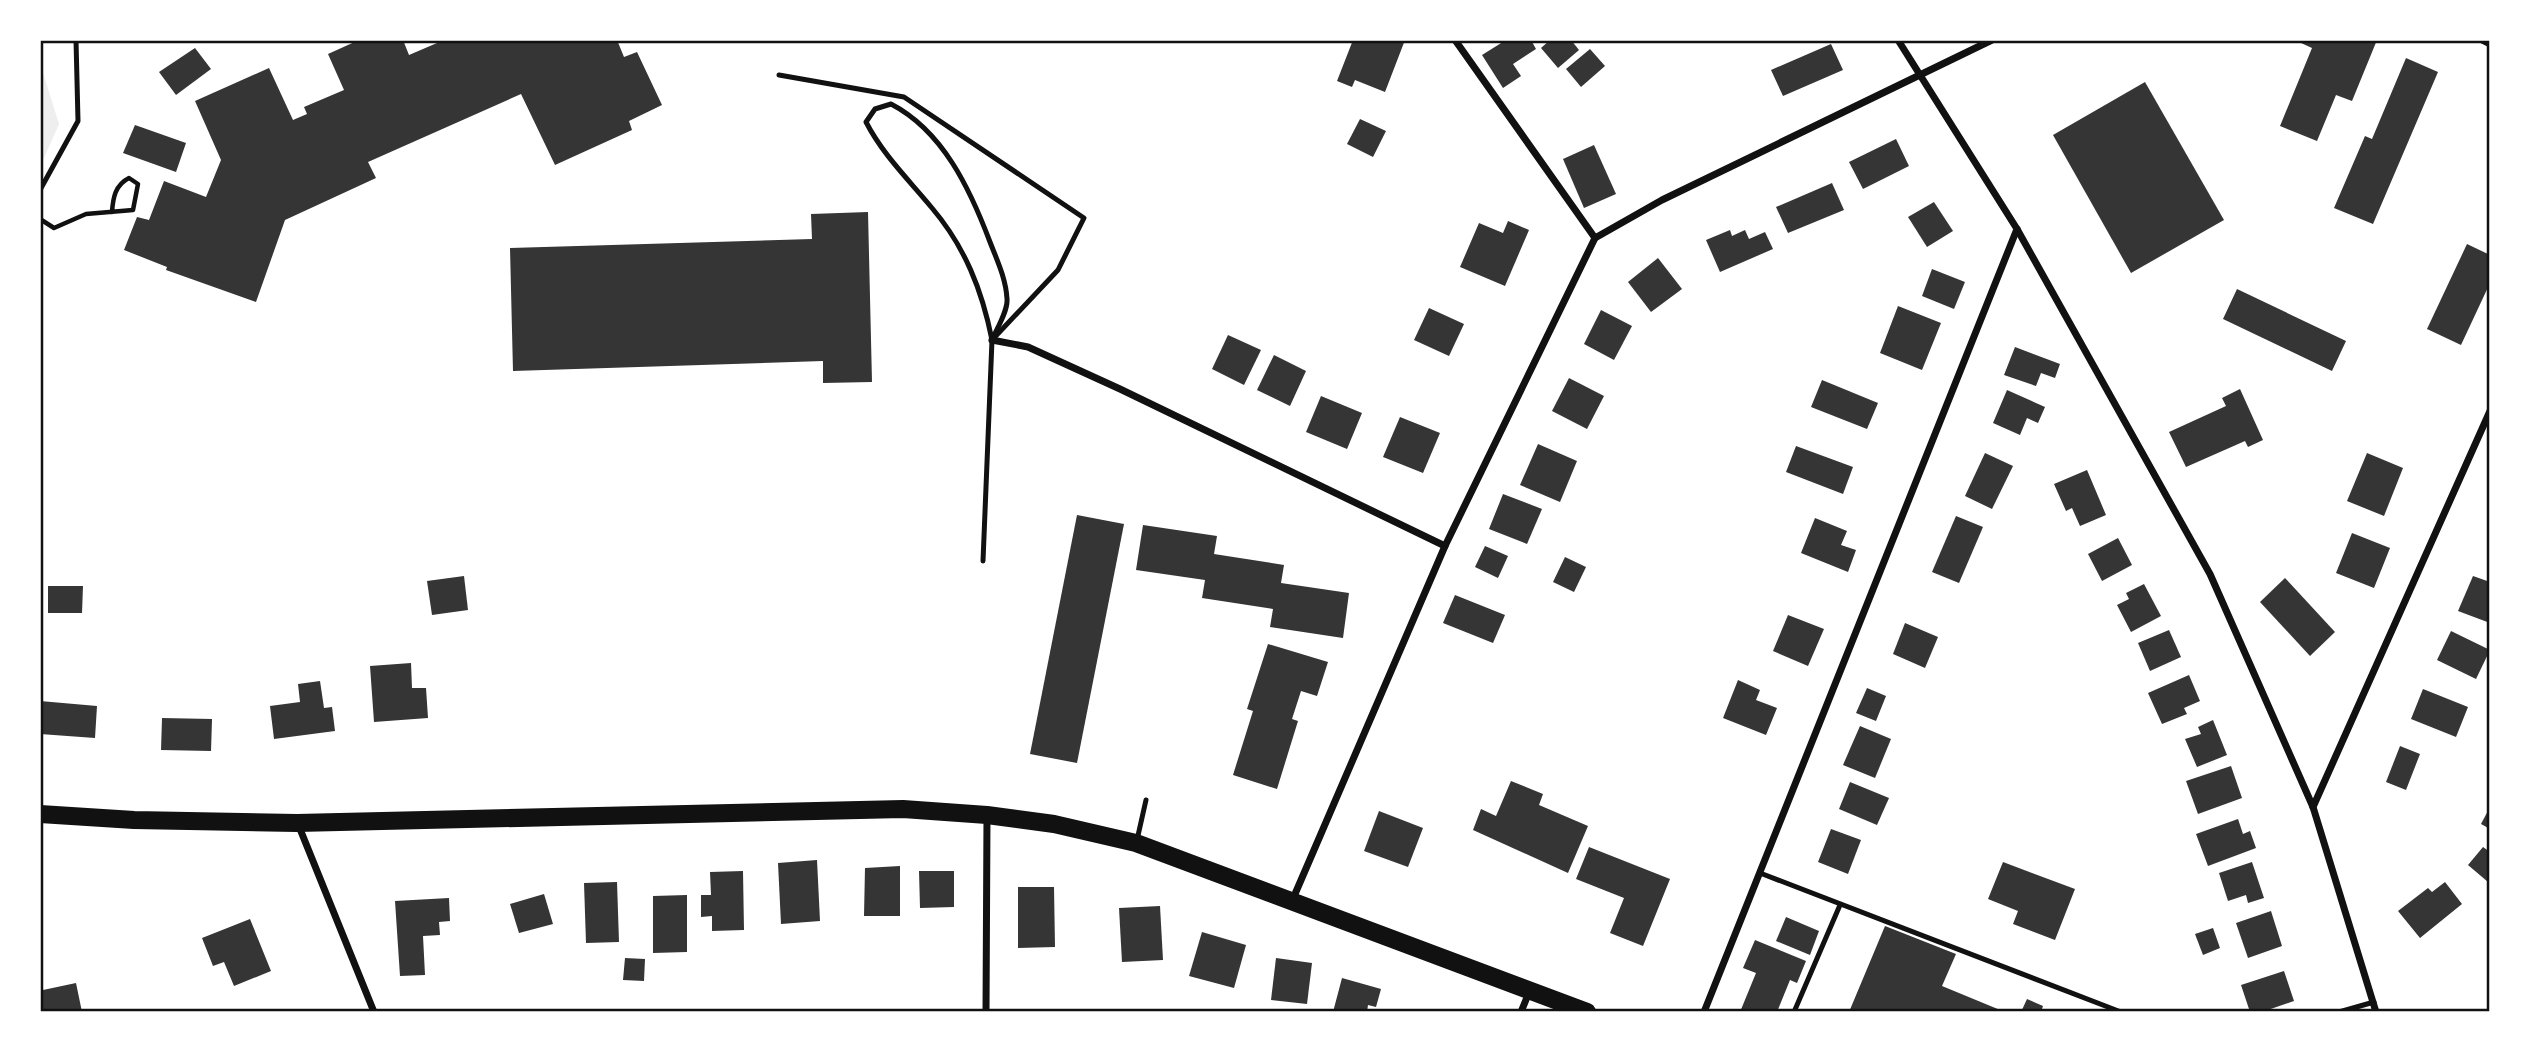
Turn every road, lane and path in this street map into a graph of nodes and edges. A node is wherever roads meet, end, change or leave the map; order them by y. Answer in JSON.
{"nodes":[{"id":1,"x":76,"y":40,"type":"edge"},
{"id":2,"x":1455,"y":40,"type":"edge"},
{"id":3,"x":1898,"y":40,"type":"edge"},
{"id":4,"x":1993,"y":40,"type":"edge"},
{"id":5,"x":2480,"y":40,"type":"edge"},
{"id":6,"x":2490,"y":45,"type":"edge"},
{"id":7,"x":1921,"y":73,"type":"junction"},
{"id":8,"x":779,"y":75,"type":"dead end"},
{"id":9,"x":40,"y":190,"type":"edge"},
{"id":10,"x":112,"y":212,"type":"junction"},
{"id":11,"x":40,"y":219,"type":"edge"},
{"id":12,"x":2017,"y":229,"type":"junction"},
{"id":13,"x":1595,"y":238,"type":"junction"},
{"id":14,"x":992,"y":340,"type":"junction"},
{"id":15,"x":2490,"y":411,"type":"edge"},
{"id":16,"x":1445,"y":546,"type":"junction"},
{"id":17,"x":983,"y":561,"type":"dead end"},
{"id":18,"x":1146,"y":800,"type":"dead end"},
{"id":19,"x":2313,"y":807,"type":"junction"},
{"id":20,"x":40,"y":814,"type":"edge"},
{"id":21,"x":987,"y":814,"type":"junction"},
{"id":22,"x":297,"y":823,"type":"junction"},
{"id":23,"x":1136,"y":843,"type":"junction"},
{"id":24,"x":1760,"y":873,"type":"junction"},
{"id":25,"x":1292,"y":902,"type":"junction"},
{"id":26,"x":1840,"y":905,"type":"junction"},
{"id":27,"x":1530,"y":989,"type":"junction"},
{"id":28,"x":2374,"y":1002,"type":"junction"},
{"id":29,"x":373,"y":1012,"type":"edge"},
{"id":30,"x":986,"y":1012,"type":"edge"},
{"id":31,"x":1521,"y":1012,"type":"edge"},
{"id":32,"x":1587,"y":1012,"type":"edge"},
{"id":33,"x":1704,"y":1012,"type":"edge"},
{"id":34,"x":1794,"y":1012,"type":"edge"},
{"id":35,"x":2120,"y":1012,"type":"edge"},
{"id":36,"x":2339,"y":1012,"type":"edge"},
{"id":37,"x":2376,"y":1012,"type":"edge"}],
"edges":[{"from":1,"to":9,"type":"lane"},
{"from":2,"to":13,"type":"street"},
{"from":3,"to":7,"type":"street"},
{"from":4,"to":7,"type":"street"},
{"from":5,"to":6,"type":"lane"},
{"from":7,"to":12,"type":"street"},
{"from":7,"to":13,"type":"street"},
{"from":8,"to":14,"type":"lane"},
{"from":10,"to":10,"type":"path"},
{"from":10,"to":11,"type":"path"},
{"from":12,"to":19,"type":"street"},
{"from":12,"to":24,"type":"street"},
{"from":13,"to":16,"type":"street"},
{"from":14,"to":14,"type":"lane"},
{"from":14,"to":16,"type":"street"},
{"from":14,"to":17,"type":"lane"},
{"from":15,"to":19,"type":"street"},
{"from":16,"to":25,"type":"street"},
{"from":18,"to":23,"type":"lane"},
{"from":19,"to":28,"type":"street"},
{"from":20,"to":22,"type":"main road"},
{"from":21,"to":22,"type":"main road"},
{"from":21,"to":23,"type":"main road"},
{"from":21,"to":30,"type":"street"},
{"from":22,"to":29,"type":"street"},
{"from":23,"to":25,"type":"main road"},
{"from":24,"to":26,"type":"lane"},
{"from":24,"to":33,"type":"street"},
{"from":25,"to":27,"type":"main road"},
{"from":26,"to":34,"type":"lane"},
{"from":26,"to":35,"type":"lane"},
{"from":27,"to":31,"type":"street"},
{"from":27,"to":32,"type":"main road"},
{"from":28,"to":36,"type":"lane"},
{"from":28,"to":37,"type":"street"}]}
